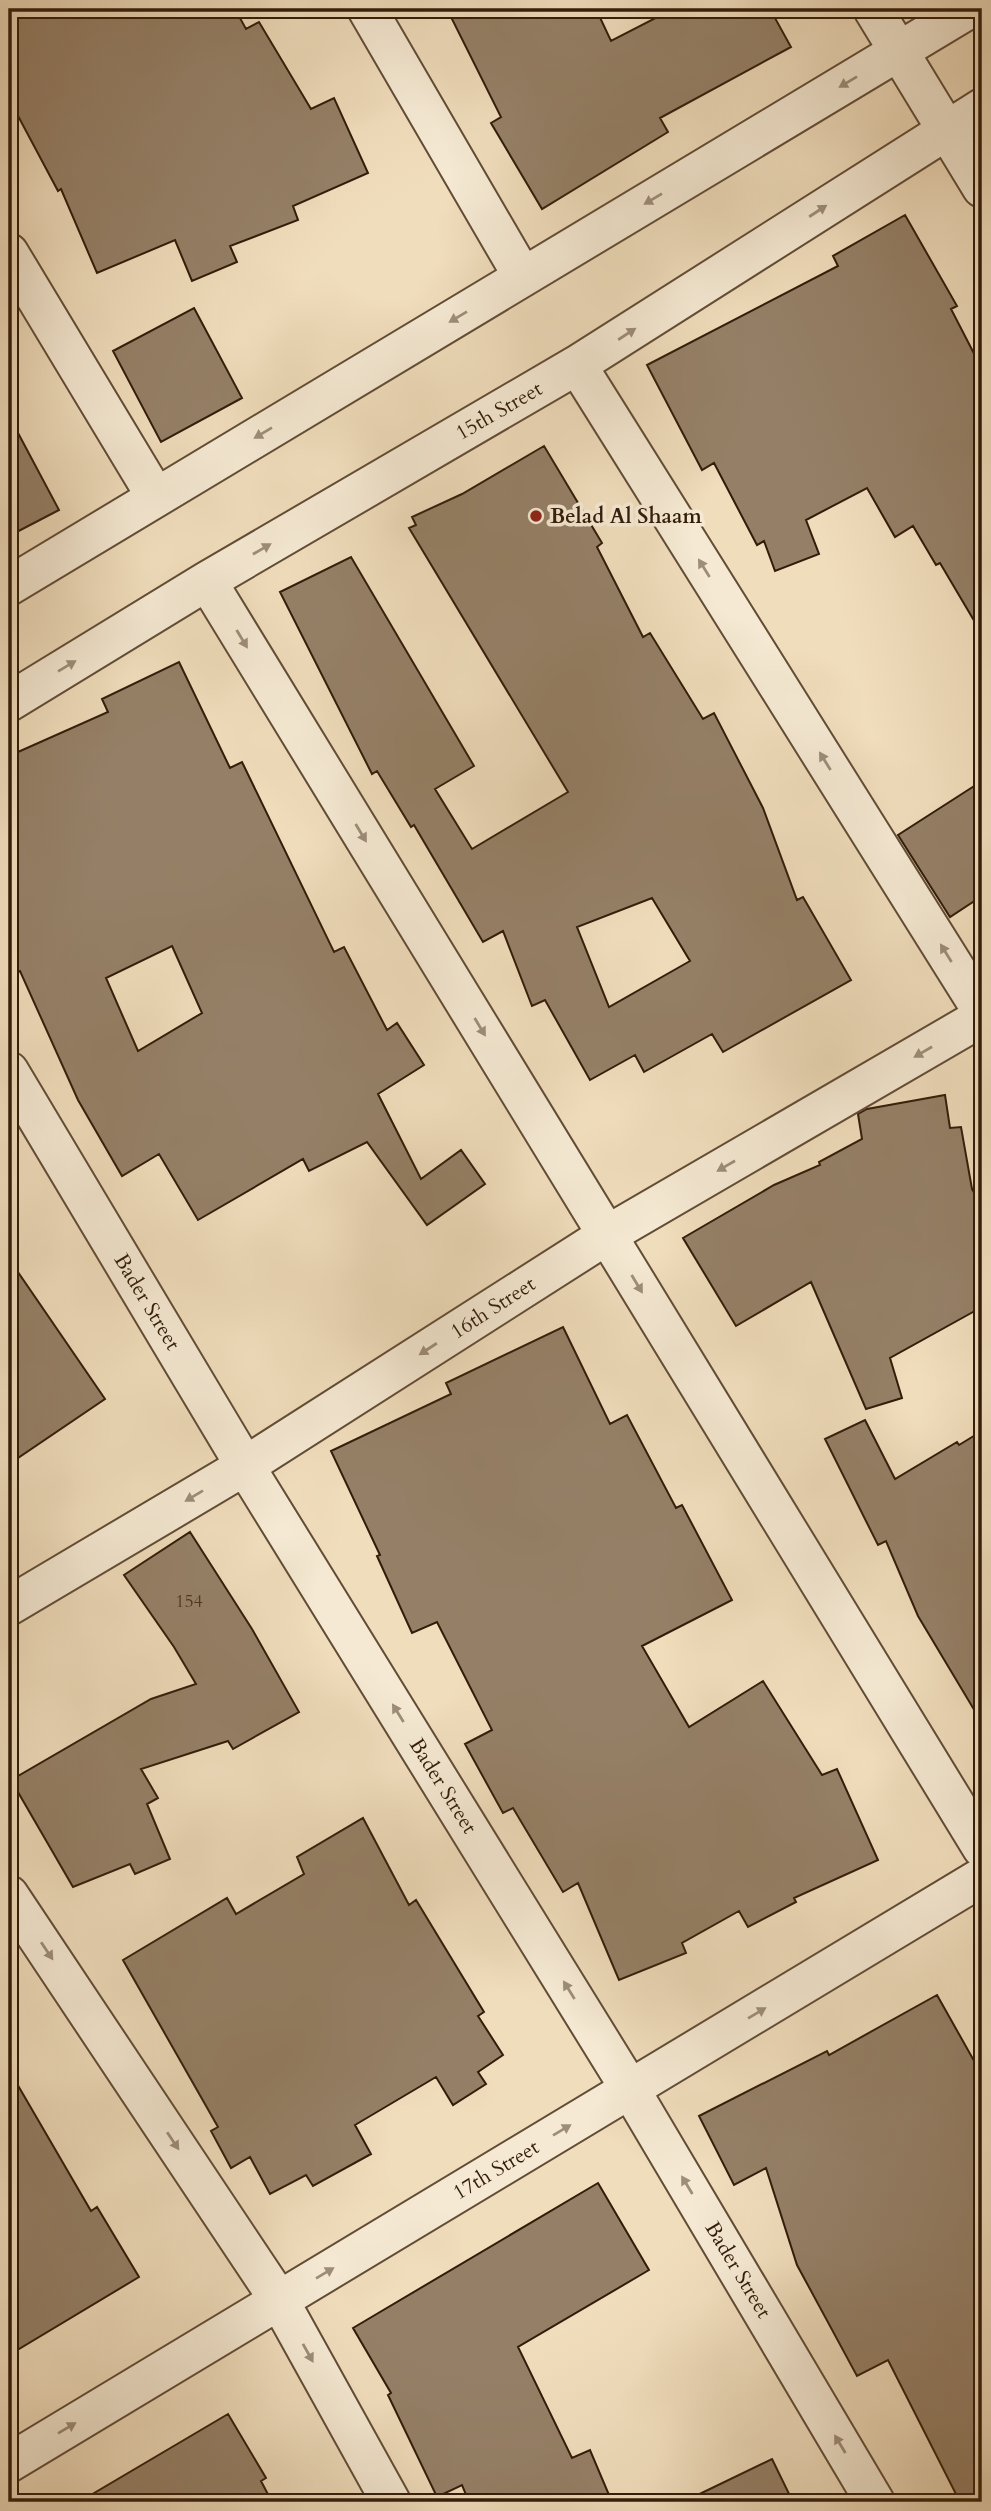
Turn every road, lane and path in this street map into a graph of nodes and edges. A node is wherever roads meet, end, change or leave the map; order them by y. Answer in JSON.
{"nodes":[{"id":1,"x":367,"y":9,"type":"edge"},
{"id":2,"x":873,"y":9,"type":"edge"},
{"id":3,"x":969,"y":9,"type":"edge"},
{"id":4,"x":899,"y":51,"type":"junction"},
{"id":5,"x":982,"y":108,"type":"edge"},
{"id":6,"x":947,"y":129,"type":"junction"},
{"id":7,"x":982,"y":188,"type":"edge"},
{"id":8,"x":9,"y":253,"type":"edge"},
{"id":9,"x":523,"y":278,"type":"junction"},
{"id":10,"x":577,"y":365,"type":"junction"},
{"id":11,"x":156,"y":497,"type":"junction"},
{"id":12,"x":207,"y":580,"type":"junction"},
{"id":13,"x":9,"y":586,"type":"edge"},
{"id":14,"x":9,"y":702,"type":"edge"},
{"id":15,"x":982,"y":1011,"type":"edge"},
{"id":16,"x":982,"y":1017,"type":"edge"},
{"id":17,"x":9,"y":1071,"type":"edge"},
{"id":18,"x":607,"y":1235,"type":"junction"},
{"id":19,"x":245,"y":1466,"type":"junction"},
{"id":20,"x":9,"y":1606,"type":"edge"},
{"id":21,"x":982,"y":1848,"type":"edge"},
{"id":22,"x":982,"y":1877,"type":"edge"},
{"id":23,"x":9,"y":1895,"type":"edge"},
{"id":24,"x":630,"y":2090,"type":"junction"},
{"id":25,"x":279,"y":2300,"type":"junction"},
{"id":26,"x":9,"y":2463,"type":"edge"},
{"id":27,"x":391,"y":2502,"type":"edge"},
{"id":28,"x":875,"y":2502,"type":"edge"}],
"edges":[{"from":1,"to":9,"type":"street"},
{"from":2,"to":4,"type":"street"},
{"from":3,"to":4,"type":"street"},
{"from":4,"to":6,"type":"street"},
{"from":4,"to":9,"type":"street","one_way":true},
{"from":5,"to":6,"type":"street","name":"15th Street"},
{"from":6,"to":7,"type":"street"},
{"from":10,"to":6,"type":"street","name":"15th Street","one_way":true},
{"from":8,"to":11,"type":"street"},
{"from":9,"to":11,"type":"street","one_way":true},
{"from":12,"to":10,"type":"street","name":"15th Street","one_way":true},
{"from":15,"to":10,"type":"street","one_way":true},
{"from":11,"to":13,"type":"street"},
{"from":14,"to":12,"type":"street","name":"15th Street","one_way":true},
{"from":12,"to":18,"type":"street","one_way":true},
{"from":16,"to":18,"type":"street","name":"16th Street","one_way":true},
{"from":17,"to":19,"type":"street","name":"Bader Street"},
{"from":18,"to":19,"type":"street","name":"16th Street","one_way":true},
{"from":18,"to":21,"type":"street","one_way":true},
{"from":19,"to":20,"type":"street","name":"16th Street","one_way":true},
{"from":24,"to":19,"type":"street","name":"Bader Street","one_way":true},
{"from":24,"to":22,"type":"street","name":"17th Street","one_way":true},
{"from":23,"to":25,"type":"street","one_way":true},
{"from":25,"to":24,"type":"street","name":"17th Street","one_way":true},
{"from":28,"to":24,"type":"street","name":"Bader Street","one_way":true},
{"from":26,"to":25,"type":"street","name":"17th Street","one_way":true},
{"from":25,"to":27,"type":"street","one_way":true}]}
